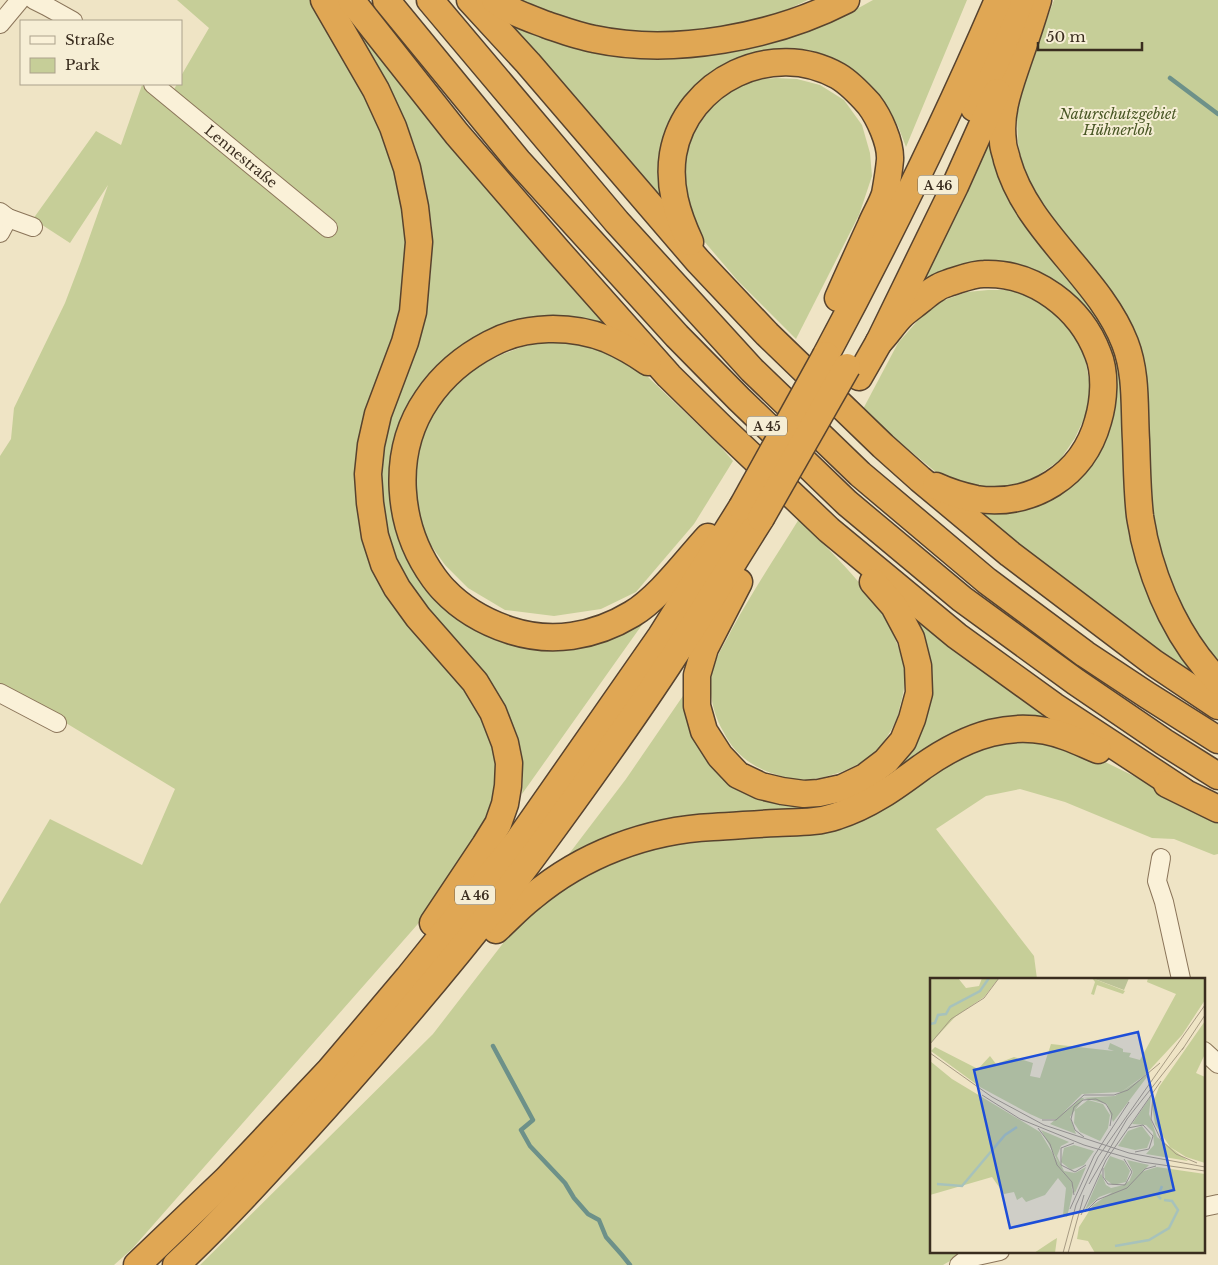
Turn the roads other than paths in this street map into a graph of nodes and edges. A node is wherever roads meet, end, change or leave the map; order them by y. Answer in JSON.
{"nodes":[{"id":1,"x":20,"y":0,"type":"edge"},
{"id":2,"x":34,"y":0,"type":"edge"},
{"id":3,"x":324,"y":0,"type":"edge"},
{"id":4,"x":350,"y":0,"type":"edge"},
{"id":5,"x":386,"y":0,"type":"edge"},
{"id":6,"x":430,"y":0,"type":"edge"},
{"id":7,"x":470,"y":0,"type":"edge"},
{"id":8,"x":495,"y":0,"type":"edge"},
{"id":9,"x":846,"y":0,"type":"edge"},
{"id":10,"x":980,"y":0,"type":"edge"},
{"id":11,"x":998,"y":0,"type":"edge"},
{"id":12,"x":1022,"y":0,"type":"edge"},
{"id":13,"x":1038,"y":0,"type":"edge"},
{"id":14,"x":71,"y":20,"type":"edge"},
{"id":15,"x":0,"y":24,"type":"edge"},
{"id":16,"x":154,"y":85,"type":"edge"},
{"id":17,"x":3,"y":221,"type":"edge"},
{"id":18,"x":34,"y":227,"type":"dead end"},
{"id":19,"x":328,"y":228,"type":"dead end"},
{"id":20,"x":698,"y":261,"type":"junction"},
{"id":21,"x":838,"y":298,"type":"junction"},
{"id":22,"x":879,"y":342,"type":"junction"},
{"id":23,"x":836,"y":362,"type":"junction"},
{"id":24,"x":670,"y":376,"type":"junction"},
{"id":25,"x":920,"y":479,"type":"junction"},
{"id":26,"x":751,"y":512,"type":"junction"},
{"id":27,"x":829,"y":530,"type":"junction"},
{"id":28,"x":708,"y":537,"type":"junction"},
{"id":29,"x":740,"y":582,"type":"junction"},
{"id":30,"x":1218,"y":681,"type":"edge"},
{"id":31,"x":0,"y":693,"type":"edge"},
{"id":32,"x":1218,"y":706,"type":"edge"},
{"id":33,"x":57,"y":723,"type":"dead end"},
{"id":34,"x":1218,"y":740,"type":"edge"},
{"id":35,"x":1218,"y":776,"type":"edge"},
{"id":36,"x":1183,"y":791,"type":"junction"},
{"id":37,"x":1218,"y":809,"type":"edge"},
{"id":38,"x":1161,"y":858,"type":"dead end"},
{"id":39,"x":433,"y":923,"type":"junction"},
{"id":40,"x":496,"y":930,"type":"junction"},
{"id":41,"x":1181,"y":978,"type":"edge"},
{"id":42,"x":1206,"y":1053,"type":"edge"},
{"id":43,"x":1218,"y":1064,"type":"edge"},
{"id":44,"x":159,"y":1243,"type":"junction"},
{"id":45,"x":198,"y":1244,"type":"junction"},
{"id":46,"x":995,"y":1252,"type":"edge"},
{"id":47,"x":137,"y":1265,"type":"edge"},
{"id":48,"x":176,"y":1265,"type":"edge"},
{"id":49,"x":959,"y":1265,"type":"edge"}],
"edges":[{"from":1,"to":15,"type":"street"},
{"from":2,"to":14,"type":"street"},
{"from":3,"to":39,"type":"highway"},
{"from":4,"to":24,"type":"highway"},
{"from":5,"to":35,"type":"highway","number":"A 45"},
{"from":6,"to":34,"type":"highway","number":"A 45"},
{"from":7,"to":20,"type":"highway"},
{"from":8,"to":9,"type":"highway"},
{"from":10,"to":21,"type":"highway"},
{"from":11,"to":23,"type":"highway","number":"A 46"},
{"from":12,"to":23,"type":"highway","number":"A 46"},
{"from":13,"to":22,"type":"highway"},
{"from":13,"to":30,"type":"highway"},
{"from":16,"to":19,"type":"street","name":"Lennestraße"},
{"from":17,"to":18,"type":"street"},
{"from":20,"to":21,"type":"highway"},
{"from":20,"to":25,"type":"highway"},
{"from":21,"to":23,"type":"highway"},
{"from":22,"to":23,"type":"highway"},
{"from":22,"to":25,"type":"highway"},
{"from":23,"to":26,"type":"highway","number":"A 46","bridge":true},
{"from":23,"to":26,"type":"highway"},
{"from":24,"to":27,"type":"highway"},
{"from":24,"to":28,"type":"highway"},
{"from":25,"to":32,"type":"highway"},
{"from":26,"to":28,"type":"highway"},
{"from":26,"to":29,"type":"highway"},
{"from":26,"to":44,"type":"highway","number":"A 46"},
{"from":26,"to":45,"type":"highway","number":"A 46"},
{"from":27,"to":29,"type":"highway"},
{"from":27,"to":36,"type":"highway"},
{"from":28,"to":39,"type":"highway"},
{"from":29,"to":40,"type":"highway"},
{"from":31,"to":33,"type":"street"},
{"from":36,"to":37,"type":"highway"},
{"from":36,"to":40,"type":"highway"},
{"from":38,"to":41,"type":"street"},
{"from":39,"to":44,"type":"highway"},
{"from":40,"to":45,"type":"highway"},
{"from":42,"to":43,"type":"street"},
{"from":44,"to":47,"type":"highway","number":"A 46"},
{"from":45,"to":48,"type":"highway","number":"A 46"},
{"from":46,"to":49,"type":"street"}]}
